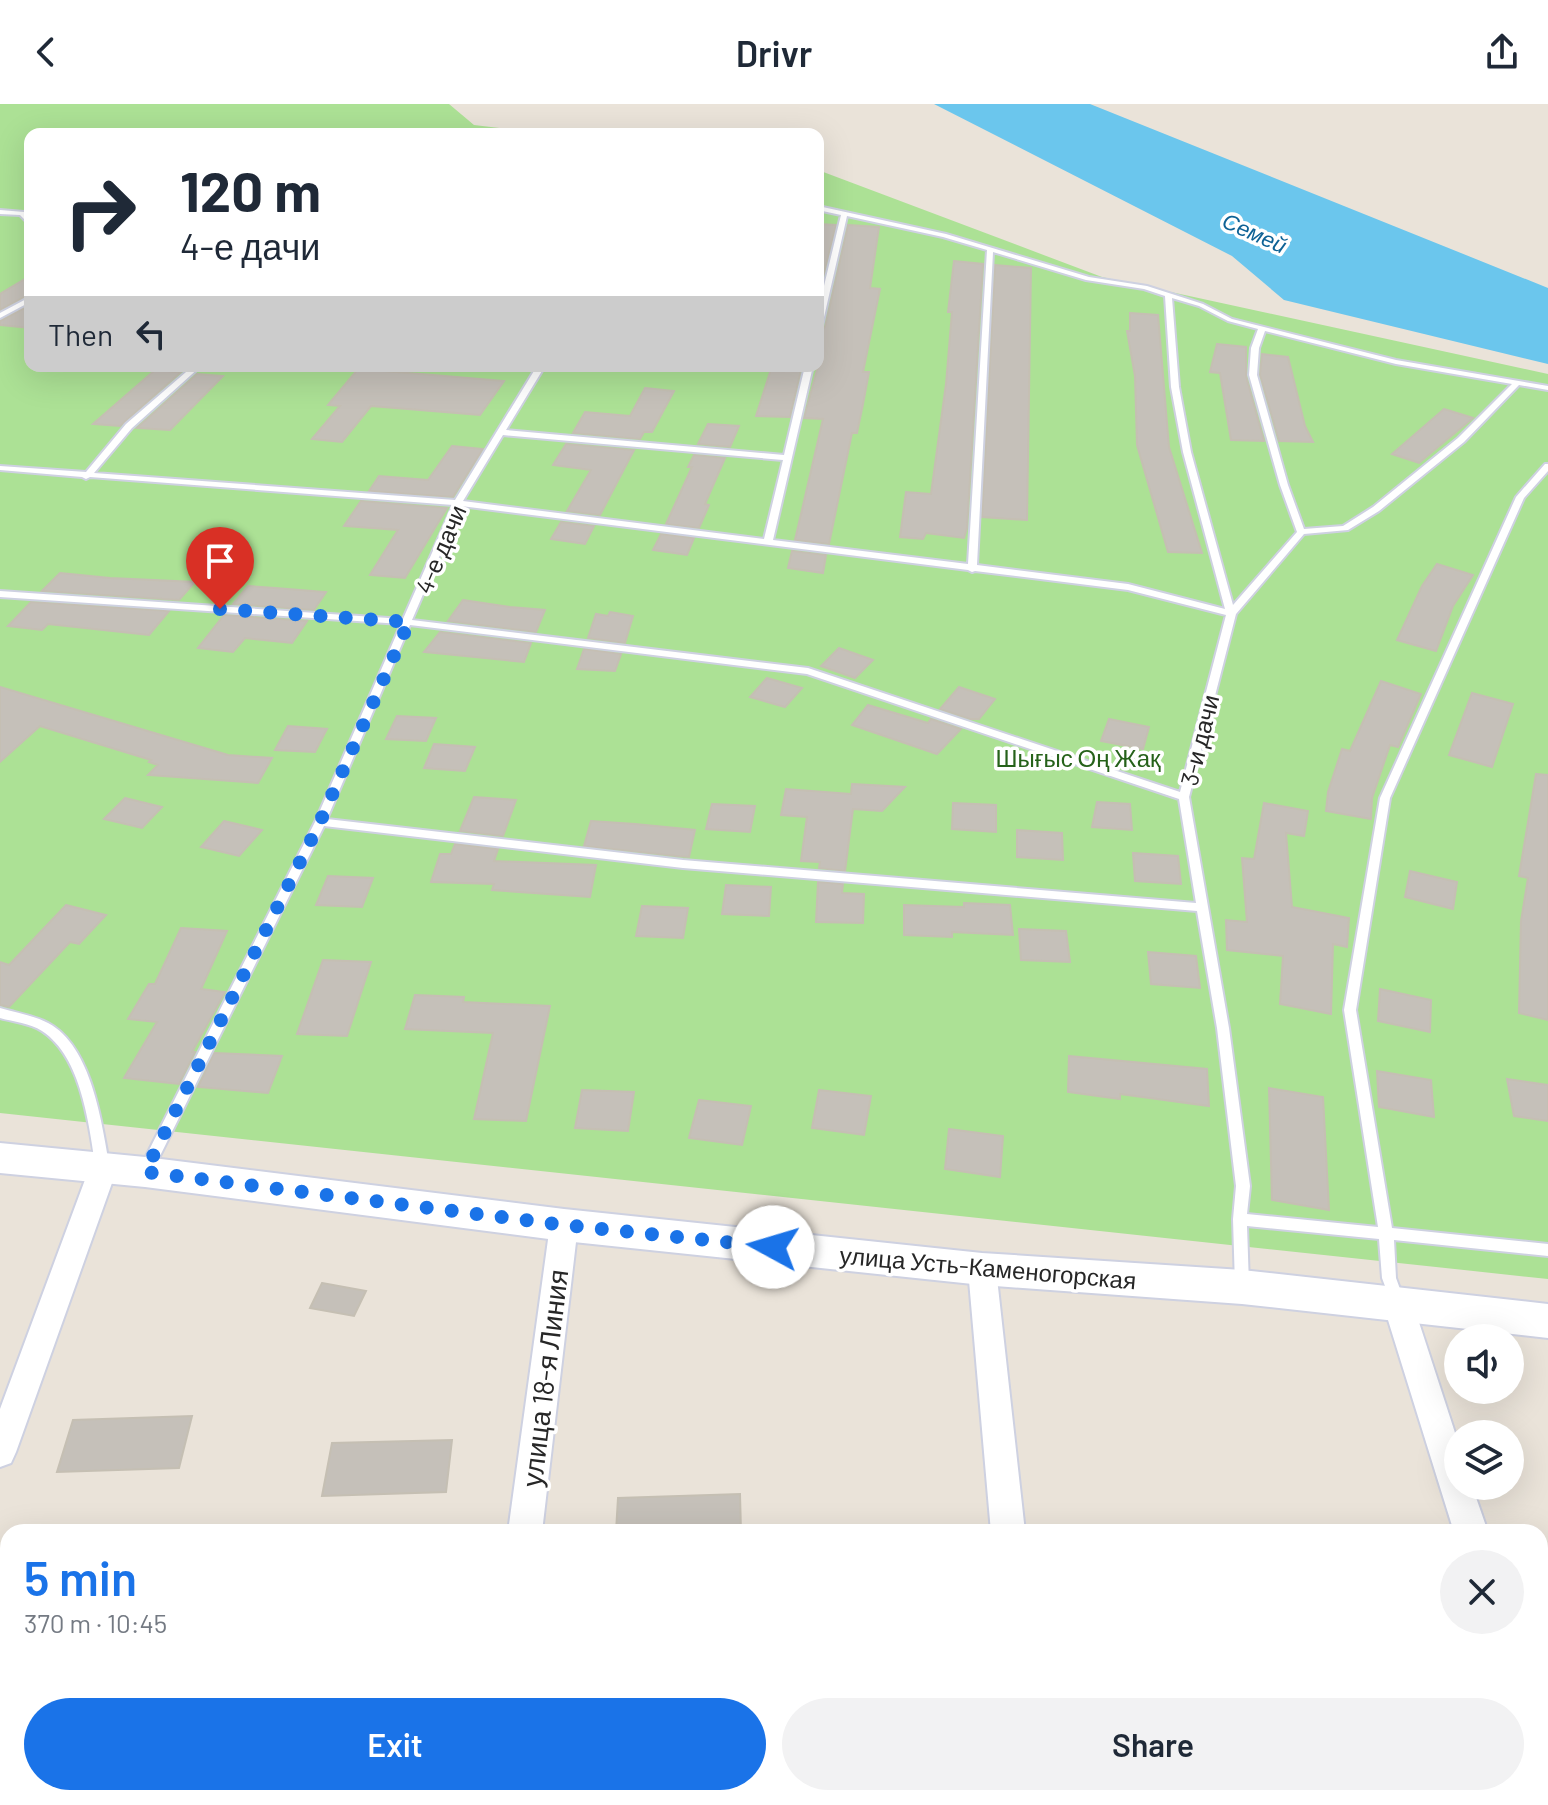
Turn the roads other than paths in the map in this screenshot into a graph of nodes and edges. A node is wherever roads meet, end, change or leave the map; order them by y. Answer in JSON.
{"nodes":[{"id":1,"x":824,"y":209,"type":"edge"},
{"id":2,"x":0,"y":212,"type":"edge"},
{"id":3,"x":845,"y":213,"type":"junction"},
{"id":4,"x":24,"y":215,"type":"edge"},
{"id":5,"x":990,"y":249,"type":"junction"},
{"id":6,"x":1168,"y":294,"type":"junction"},
{"id":7,"x":824,"y":301,"type":"edge"},
{"id":8,"x":24,"y":302,"type":"edge"},
{"id":9,"x":0,"y":316,"type":"edge"},
{"id":10,"x":1262,"y":329,"type":"junction"},
{"id":11,"x":190,"y":372,"type":"edge"},
{"id":12,"x":537,"y":372,"type":"edge"},
{"id":13,"x":808,"y":372,"type":"edge"},
{"id":14,"x":1517,"y":383,"type":"junction"},
{"id":15,"x":1548,"y":388,"type":"edge"},
{"id":16,"x":501,"y":432,"type":"junction"},
{"id":17,"x":788,"y":458,"type":"junction"},
{"id":18,"x":1548,"y":466,"type":"edge"},
{"id":19,"x":0,"y":468,"type":"edge"},
{"id":20,"x":86,"y":477,"type":"junction"},
{"id":21,"x":458,"y":503,"type":"junction"},
{"id":22,"x":1301,"y":532,"type":"junction"},
{"id":23,"x":768,"y":542,"type":"junction"},
{"id":24,"x":972,"y":569,"type":"junction"},
{"id":25,"x":0,"y":594,"type":"edge"},
{"id":26,"x":1231,"y":613,"type":"junction"},
{"id":27,"x":409,"y":622,"type":"junction"},
{"id":28,"x":1184,"y":797,"type":"junction"},
{"id":29,"x":320,"y":822,"type":"junction"},
{"id":30,"x":1201,"y":907,"type":"junction"},
{"id":31,"x":0,"y":1013,"type":"edge"},
{"id":32,"x":0,"y":1158,"type":"edge"},
{"id":33,"x":103,"y":1169,"type":"junction"},
{"id":34,"x":145,"y":1172,"type":"junction"},
{"id":35,"x":1240,"y":1219,"type":"junction"},
{"id":36,"x":564,"y":1225,"type":"junction"},
{"id":37,"x":1386,"y":1232,"type":"junction"},
{"id":38,"x":1548,"y":1250,"type":"edge"},
{"id":39,"x":982,"y":1269,"type":"junction"},
{"id":40,"x":1242,"y":1287,"type":"junction"},
{"id":41,"x":1398,"y":1304,"type":"junction"},
{"id":42,"x":1548,"y":1321,"type":"edge"},
{"id":43,"x":0,"y":1452,"type":"edge"},
{"id":44,"x":526,"y":1524,"type":"edge"},
{"id":45,"x":1007,"y":1524,"type":"edge"},
{"id":46,"x":1468,"y":1524,"type":"edge"}],
"edges":[{"from":1,"to":3,"type":"lane"},
{"from":2,"to":4,"type":"lane"},
{"from":3,"to":5,"type":"lane"},
{"from":3,"to":7,"type":"lane"},
{"from":5,"to":6,"type":"lane"},
{"from":5,"to":24,"type":"lane"},
{"from":6,"to":10,"type":"lane"},
{"from":6,"to":26,"type":"lane","name":"3-и дачи"},
{"from":8,"to":9,"type":"lane"},
{"from":10,"to":14,"type":"lane"},
{"from":10,"to":22,"type":"lane"},
{"from":11,"to":20,"type":"lane"},
{"from":12,"to":16,"type":"lane","name":"4-е дачи"},
{"from":13,"to":17,"type":"lane"},
{"from":14,"to":15,"type":"lane"},
{"from":14,"to":22,"type":"lane"},
{"from":16,"to":17,"type":"lane"},
{"from":16,"to":21,"type":"lane","name":"4-е дачи"},
{"from":17,"to":23,"type":"lane"},
{"from":18,"to":37,"type":"lane"},
{"from":19,"to":20,"type":"lane"},
{"from":20,"to":21,"type":"lane"},
{"from":21,"to":23,"type":"lane"},
{"from":21,"to":27,"type":"lane","name":"4-е дачи"},
{"from":22,"to":26,"type":"lane"},
{"from":23,"to":24,"type":"lane"},
{"from":24,"to":26,"type":"lane"},
{"from":25,"to":27,"type":"lane"},
{"from":26,"to":28,"type":"lane","name":"3-и дачи"},
{"from":27,"to":28,"type":"lane"},
{"from":27,"to":29,"type":"lane","name":"4-е дачи"},
{"from":28,"to":30,"type":"lane","name":"3-и дачи"},
{"from":29,"to":30,"type":"lane"},
{"from":29,"to":34,"type":"lane","name":"4-е дачи"},
{"from":30,"to":35,"type":"lane","name":"3-и дачи"},
{"from":31,"to":33,"type":"lane"},
{"from":32,"to":33,"type":"street","name":"улица Усть-Каменогорская"},
{"from":33,"to":34,"type":"street","name":"улица Усть-Каменогорская"},
{"from":33,"to":43,"type":"street"},
{"from":34,"to":36,"type":"street","name":"улица Усть-Каменогорская"},
{"from":35,"to":37,"type":"lane"},
{"from":35,"to":40,"type":"lane","name":"3-и дачи"},
{"from":36,"to":39,"type":"street","name":"улица Усть-Каменогорская"},
{"from":36,"to":44,"type":"street","name":"улица 18-я Линия"},
{"from":37,"to":38,"type":"lane"},
{"from":37,"to":41,"type":"lane"},
{"from":39,"to":40,"type":"street","name":"улица Усть-Каменогорская"},
{"from":39,"to":45,"type":"street"},
{"from":40,"to":41,"type":"street","name":"улица Усть-Каменогорская"},
{"from":41,"to":42,"type":"street","name":"улица Усть-Каменогорская"},
{"from":41,"to":46,"type":"street"}]}
